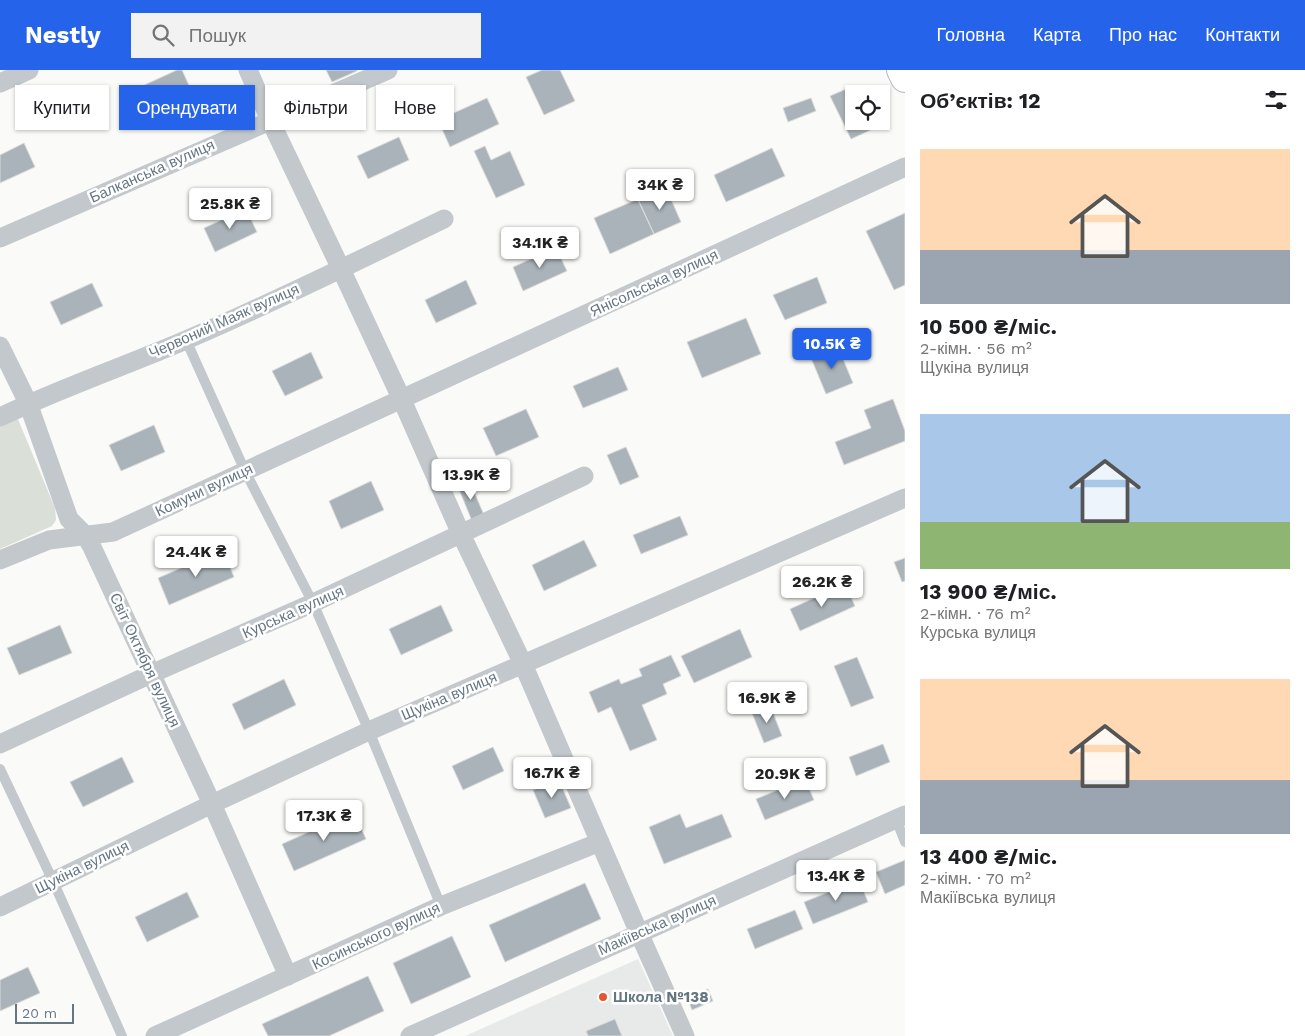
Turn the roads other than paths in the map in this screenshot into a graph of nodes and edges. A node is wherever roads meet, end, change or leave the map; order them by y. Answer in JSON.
{"nodes":[{"id":1,"x":29,"y":70,"type":"edge"},
{"id":2,"x":248,"y":70,"type":"edge"},
{"id":3,"x":388,"y":70,"type":"edge"},
{"id":4,"x":901,"y":70,"type":"edge"},
{"id":5,"x":905,"y":78,"type":"edge"},
{"id":6,"x":0,"y":83,"type":"edge"},
{"id":7,"x":353,"y":85,"type":"edge"},
{"id":8,"x":265,"y":109,"type":"edge"},
{"id":9,"x":265,"y":122,"type":"edge"},
{"id":10,"x":275,"y":130,"type":"edge"},
{"id":11,"x":905,"y":167,"type":"edge"},
{"id":12,"x":444,"y":219,"type":"dead end"},
{"id":13,"x":0,"y":238,"type":"edge"},
{"id":14,"x":341,"y":269,"type":"junction"},
{"id":15,"x":186,"y":340,"type":"junction"},
{"id":16,"x":0,"y":346,"type":"edge"},
{"id":17,"x":402,"y":400,"type":"junction"},
{"id":18,"x":28,"y":403,"type":"junction"},
{"id":19,"x":0,"y":417,"type":"edge"},
{"id":20,"x":245,"y":471,"type":"junction"},
{"id":21,"x":584,"y":476,"type":"dead end"},
{"id":22,"x":905,"y":498,"type":"edge"},
{"id":23,"x":461,"y":534,"type":"junction"},
{"id":24,"x":85,"y":535,"type":"junction"},
{"id":25,"x":0,"y":560,"type":"edge"},
{"id":26,"x":312,"y":604,"type":"junction"},
{"id":27,"x":523,"y":664,"type":"junction"},
{"id":28,"x":152,"y":674,"type":"junction"},
{"id":29,"x":369,"y":731,"type":"junction"},
{"id":30,"x":0,"y":744,"type":"edge"},
{"id":31,"x":0,"y":769,"type":"edge"},
{"id":32,"x":212,"y":804,"type":"junction"},
{"id":33,"x":900,"y":817,"type":"edge"},
{"id":34,"x":600,"y":842,"type":"junction"},
{"id":35,"x":905,"y":842,"type":"edge"},
{"id":36,"x":53,"y":881,"type":"junction"},
{"id":37,"x":441,"y":906,"type":"junction"},
{"id":38,"x":0,"y":907,"type":"edge"},
{"id":39,"x":639,"y":933,"type":"junction"},
{"id":40,"x":288,"y":976,"type":"junction"},
{"id":41,"x":122,"y":1036,"type":"edge"},
{"id":42,"x":155,"y":1036,"type":"edge"},
{"id":43,"x":410,"y":1036,"type":"edge"},
{"id":44,"x":685,"y":1036,"type":"edge"}],
"edges":[{"from":1,"to":6,"type":"street"},
{"from":2,"to":8,"type":"street"},
{"from":3,"to":7,"type":"street","name":"Балканська вулиця"},
{"from":4,"to":5,"type":"main road"},
{"from":9,"to":13,"type":"street","name":"Балканська вулиця"},
{"from":10,"to":14,"type":"street"},
{"from":11,"to":17,"type":"street","name":"Янісольська вулиця"},
{"from":12,"to":14,"type":"street","name":"Червоний Маяк вулиця"},
{"from":14,"to":15,"type":"street","name":"Червоний Маяк вулиця"},
{"from":14,"to":17,"type":"street"},
{"from":15,"to":18,"type":"street","name":"Червоний Маяк вулиця"},
{"from":15,"to":20,"type":"lane"},
{"from":16,"to":18,"type":"street","name":"Світ Октября вулиця"},
{"from":17,"to":20,"type":"street","name":"Комуни вулиця"},
{"from":17,"to":23,"type":"street"},
{"from":18,"to":19,"type":"street","name":"Червоний Маяк вулиця"},
{"from":18,"to":24,"type":"street","name":"Світ Октября вулиця"},
{"from":20,"to":24,"type":"street","name":"Комуни вулиця"},
{"from":20,"to":26,"type":"lane"},
{"from":21,"to":23,"type":"street","name":"Курська вулиця"},
{"from":22,"to":27,"type":"street","name":"Щукіна вулиця"},
{"from":23,"to":26,"type":"street","name":"Курська вулиця"},
{"from":23,"to":27,"type":"street"},
{"from":24,"to":25,"type":"street","name":"Комуни вулиця"},
{"from":24,"to":28,"type":"street","name":"Світ Октября вулиця"},
{"from":26,"to":28,"type":"street","name":"Курська вулиця"},
{"from":26,"to":29,"type":"lane"},
{"from":27,"to":29,"type":"street","name":"Щукіна вулиця"},
{"from":27,"to":34,"type":"street"},
{"from":28,"to":30,"type":"street","name":"Курська вулиця"},
{"from":28,"to":32,"type":"street","name":"Світ Октября вулиця"},
{"from":29,"to":32,"type":"street","name":"Щукіна вулиця"},
{"from":29,"to":37,"type":"lane"},
{"from":31,"to":36,"type":"lane"},
{"from":32,"to":36,"type":"street","name":"Щукіна вулиця"},
{"from":32,"to":40,"type":"street","name":"Світ Октября вулиця"},
{"from":33,"to":35,"type":"lane"},
{"from":33,"to":39,"type":"street","name":"Макіївська вулиця"},
{"from":34,"to":37,"type":"street","name":"Косинського вулиця"},
{"from":34,"to":39,"type":"street"},
{"from":36,"to":38,"type":"street","name":"Щукіна вулиця"},
{"from":36,"to":41,"type":"lane"},
{"from":37,"to":40,"type":"street","name":"Косинського вулиця"},
{"from":39,"to":43,"type":"street","name":"Макіївська вулиця"},
{"from":39,"to":44,"type":"street"},
{"from":40,"to":42,"type":"street","name":"Косинського вулиця"}]}
